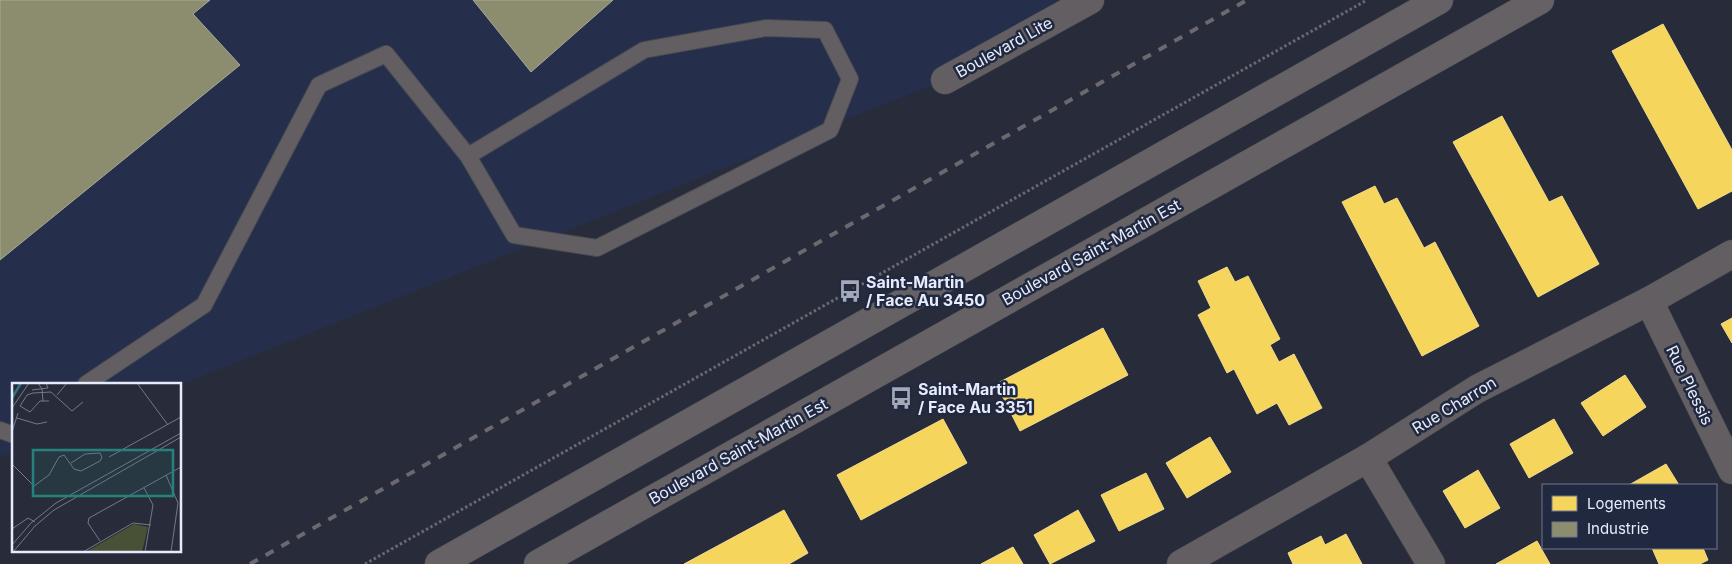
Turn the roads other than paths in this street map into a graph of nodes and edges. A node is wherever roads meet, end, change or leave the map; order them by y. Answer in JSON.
{"nodes":[{"id":1,"x":1090,"y":0,"type":"edge"},
{"id":2,"x":1439,"y":0,"type":"edge"},
{"id":3,"x":1540,"y":0,"type":"edge"},
{"id":4,"x":945,"y":80,"type":"dead end"},
{"id":5,"x":468,"y":156,"type":"junction"},
{"id":6,"x":1732,"y":254,"type":"edge"},
{"id":7,"x":1649,"y":300,"type":"junction"},
{"id":8,"x":87,"y":383,"type":"edge"},
{"id":9,"x":0,"y":430,"type":"edge"},
{"id":10,"x":12,"y":433,"type":"edge"},
{"id":11,"x":1368,"y":458,"type":"junction"},
{"id":12,"x":1732,"y":470,"type":"edge"},
{"id":13,"x":439,"y":564,"type":"edge"},
{"id":14,"x":538,"y":564,"type":"edge"},
{"id":15,"x":1180,"y":564,"type":"edge"},
{"id":16,"x":1430,"y":564,"type":"edge"}],
"edges":[{"from":1,"to":4,"type":"street","name":"Boulevard Lite"},
{"from":2,"to":13,"type":"main road"},
{"from":3,"to":14,"type":"main road","name":"Boulevard Saint-Martin Est"},
{"from":5,"to":5,"type":"lane"},
{"from":5,"to":8,"type":"lane"},
{"from":6,"to":7,"type":"street","name":"Rue Charron"},
{"from":7,"to":11,"type":"street","name":"Rue Charron"},
{"from":7,"to":12,"type":"street","name":"Rue Plessis"},
{"from":9,"to":10,"type":"lane"},
{"from":11,"to":15,"type":"street","name":"Rue Charron"},
{"from":11,"to":16,"type":"street"}]}
